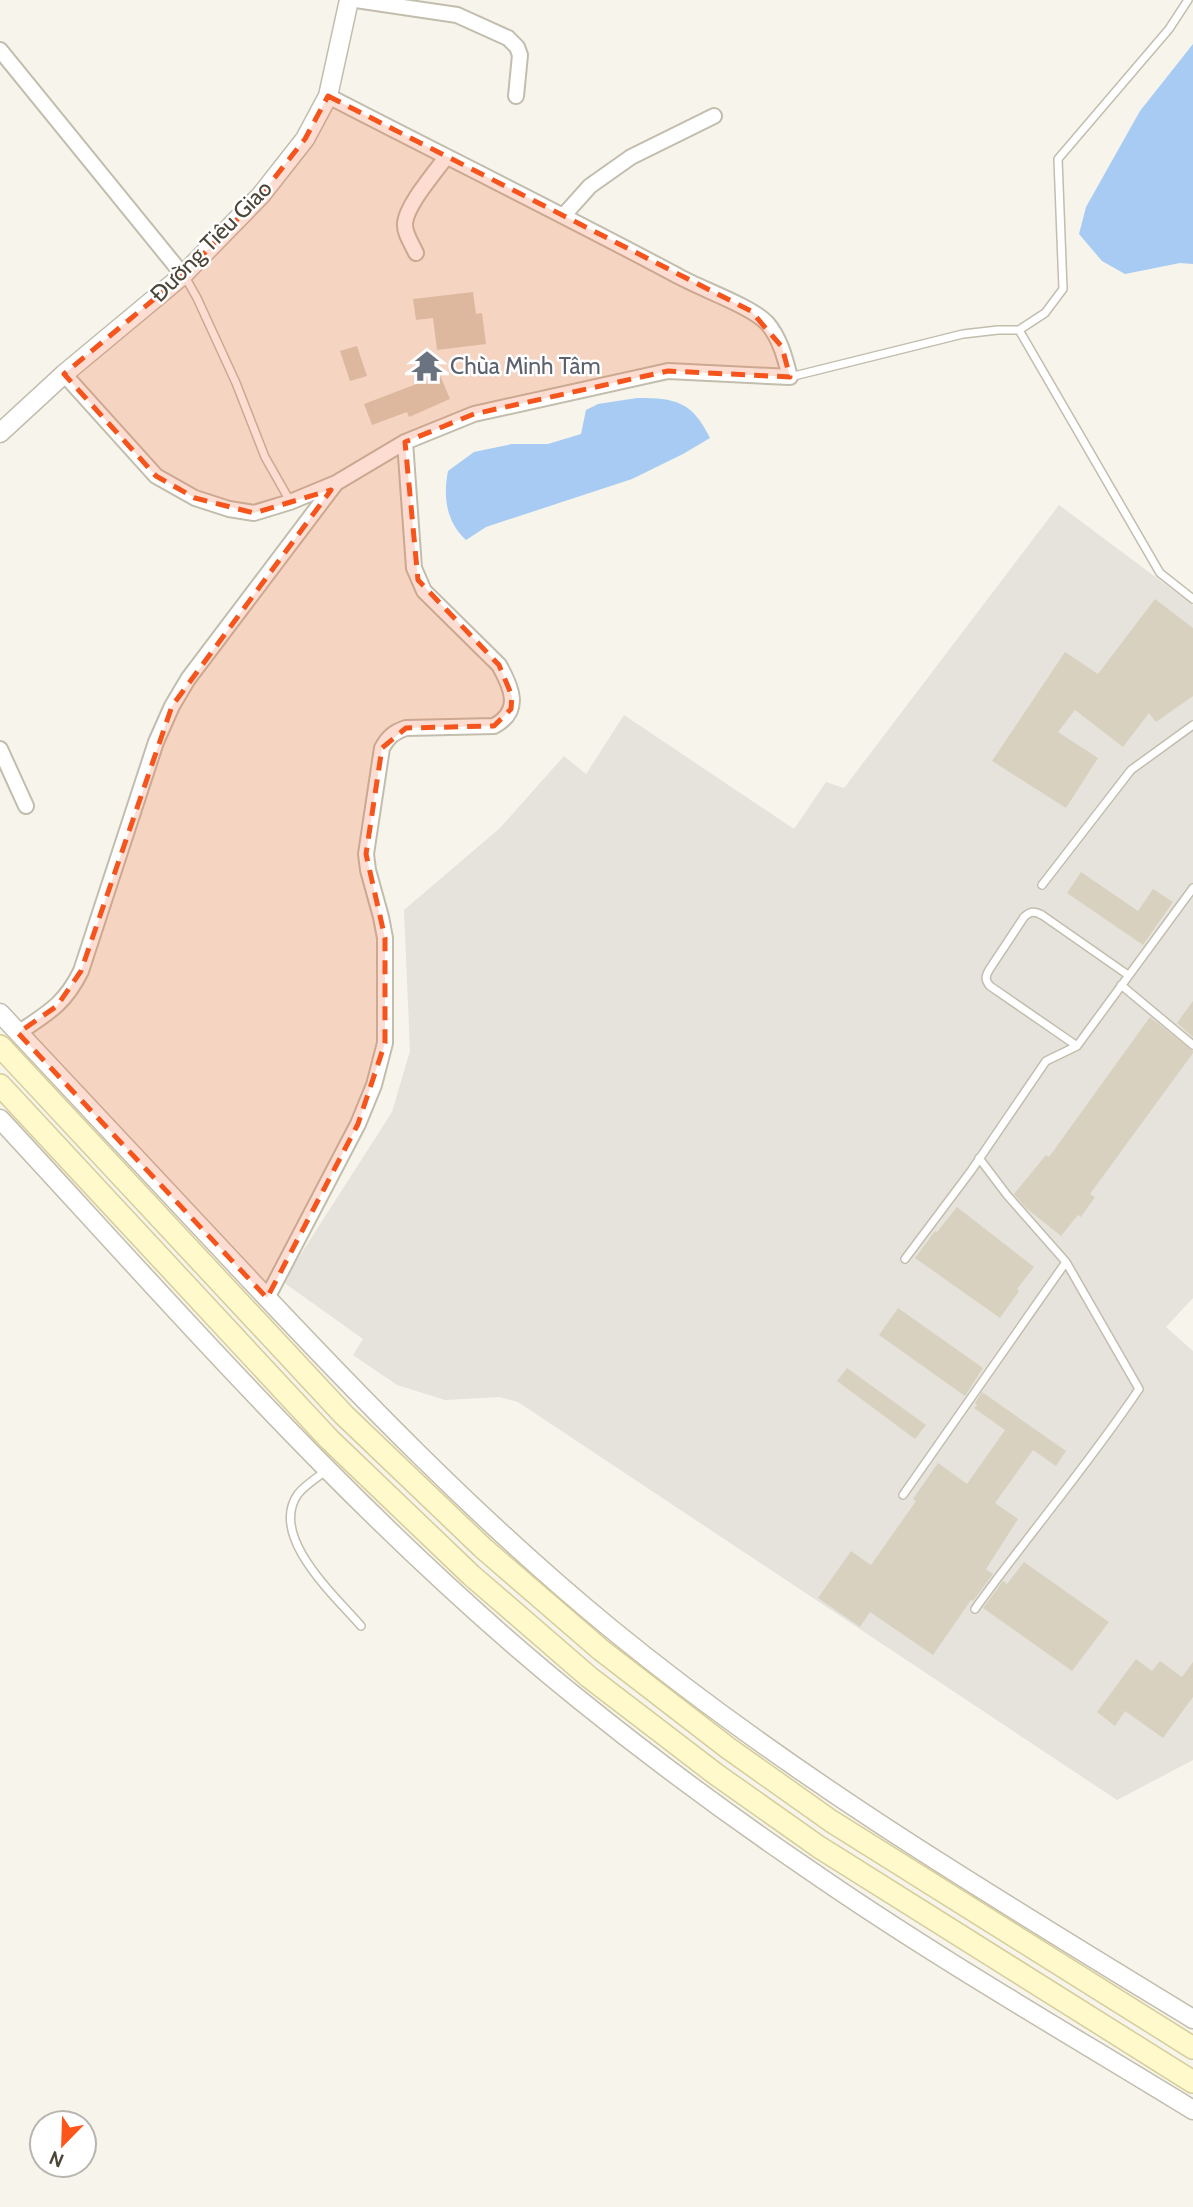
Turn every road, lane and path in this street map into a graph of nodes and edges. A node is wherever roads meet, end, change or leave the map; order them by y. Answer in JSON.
{"nodes":[{"id":1,"x":349,"y":0,"type":"edge"},
{"id":2,"x":356,"y":0,"type":"edge"},
{"id":3,"x":1188,"y":0,"type":"edge"},
{"id":4,"x":0,"y":50,"type":"edge"},
{"id":5,"x":328,"y":96,"type":"junction"},
{"id":6,"x":516,"y":96,"type":"dead end"},
{"id":7,"x":714,"y":116,"type":"dead end"},
{"id":8,"x":446,"y":157,"type":"junction"},
{"id":9,"x":564,"y":215,"type":"junction"},
{"id":10,"x":416,"y":253,"type":"dead end"},
{"id":11,"x":183,"y":275,"type":"junction"},
{"id":12,"x":1019,"y":330,"type":"junction"},
{"id":13,"x":64,"y":374,"type":"junction"},
{"id":14,"x":790,"y":377,"type":"junction"},
{"id":15,"x":0,"y":433,"type":"edge"},
{"id":16,"x":405,"y":442,"type":"junction"},
{"id":17,"x":336,"y":483,"type":"junction"},
{"id":18,"x":290,"y":502,"type":"junction"},
{"id":19,"x":1193,"y":599,"type":"edge"},
{"id":20,"x":1193,"y":725,"type":"edge"},
{"id":21,"x":0,"y":749,"type":"edge"},
{"id":22,"x":26,"y":806,"type":"dead end"},
{"id":23,"x":1042,"y":885,"type":"dead end"},
{"id":24,"x":1193,"y":888,"type":"edge"},
{"id":25,"x":1129,"y":975,"type":"junction"},
{"id":26,"x":1121,"y":985,"type":"junction"},
{"id":27,"x":0,"y":1013,"type":"edge"},
{"id":28,"x":18,"y":1032,"type":"junction"},
{"id":29,"x":1193,"y":1045,"type":"edge"},
{"id":30,"x":0,"y":1046,"type":"edge"},
{"id":31,"x":1077,"y":1046,"type":"junction"},
{"id":32,"x":0,"y":1085,"type":"edge"},
{"id":33,"x":0,"y":1119,"type":"edge"},
{"id":34,"x":979,"y":1158,"type":"junction"},
{"id":35,"x":905,"y":1258,"type":"dead end"},
{"id":36,"x":1066,"y":1262,"type":"junction"},
{"id":37,"x":267,"y":1298,"type":"junction"},
{"id":38,"x":327,"y":1470,"type":"junction"},
{"id":39,"x":903,"y":1495,"type":"dead end"},
{"id":40,"x":975,"y":1609,"type":"dead end"},
{"id":41,"x":361,"y":1626,"type":"dead end"},
{"id":42,"x":1193,"y":2019,"type":"edge"},
{"id":43,"x":1193,"y":2048,"type":"edge"},
{"id":44,"x":1193,"y":2082,"type":"edge"},
{"id":45,"x":1193,"y":2110,"type":"edge"}],
"edges":[{"from":1,"to":5,"type":"street","name":"Đường Tiêu Giao"},
{"from":2,"to":6,"type":"street"},
{"from":3,"to":12,"type":"lane"},
{"from":4,"to":11,"type":"street"},
{"from":5,"to":8,"type":"street"},
{"from":5,"to":11,"type":"street","name":"Đường Tiêu Giao"},
{"from":7,"to":9,"type":"street"},
{"from":8,"to":9,"type":"street"},
{"from":8,"to":10,"type":"street"},
{"from":9,"to":14,"type":"street"},
{"from":11,"to":13,"type":"street","name":"Đường Tiêu Giao"},
{"from":11,"to":18,"type":"lane"},
{"from":12,"to":14,"type":"lane"},
{"from":12,"to":19,"type":"lane"},
{"from":13,"to":15,"type":"street","name":"Đường Tiêu Giao"},
{"from":13,"to":18,"type":"street"},
{"from":14,"to":16,"type":"street"},
{"from":16,"to":17,"type":"street"},
{"from":16,"to":37,"type":"street"},
{"from":17,"to":18,"type":"street"},
{"from":17,"to":28,"type":"street"},
{"from":20,"to":23,"type":"lane"},
{"from":21,"to":22,"type":"street"},
{"from":24,"to":25,"type":"lane"},
{"from":25,"to":26,"type":"lane"},
{"from":25,"to":31,"type":"lane"},
{"from":26,"to":29,"type":"lane"},
{"from":26,"to":31,"type":"lane"},
{"from":27,"to":28,"type":"street"},
{"from":28,"to":37,"type":"street"},
{"from":30,"to":43,"type":"main road"},
{"from":31,"to":34,"type":"lane"},
{"from":32,"to":44,"type":"main road"},
{"from":33,"to":38,"type":"street"},
{"from":34,"to":35,"type":"lane"},
{"from":34,"to":36,"type":"lane"},
{"from":36,"to":39,"type":"lane"},
{"from":36,"to":40,"type":"lane"},
{"from":37,"to":42,"type":"street"},
{"from":38,"to":41,"type":"lane"},
{"from":38,"to":45,"type":"street"}]}
